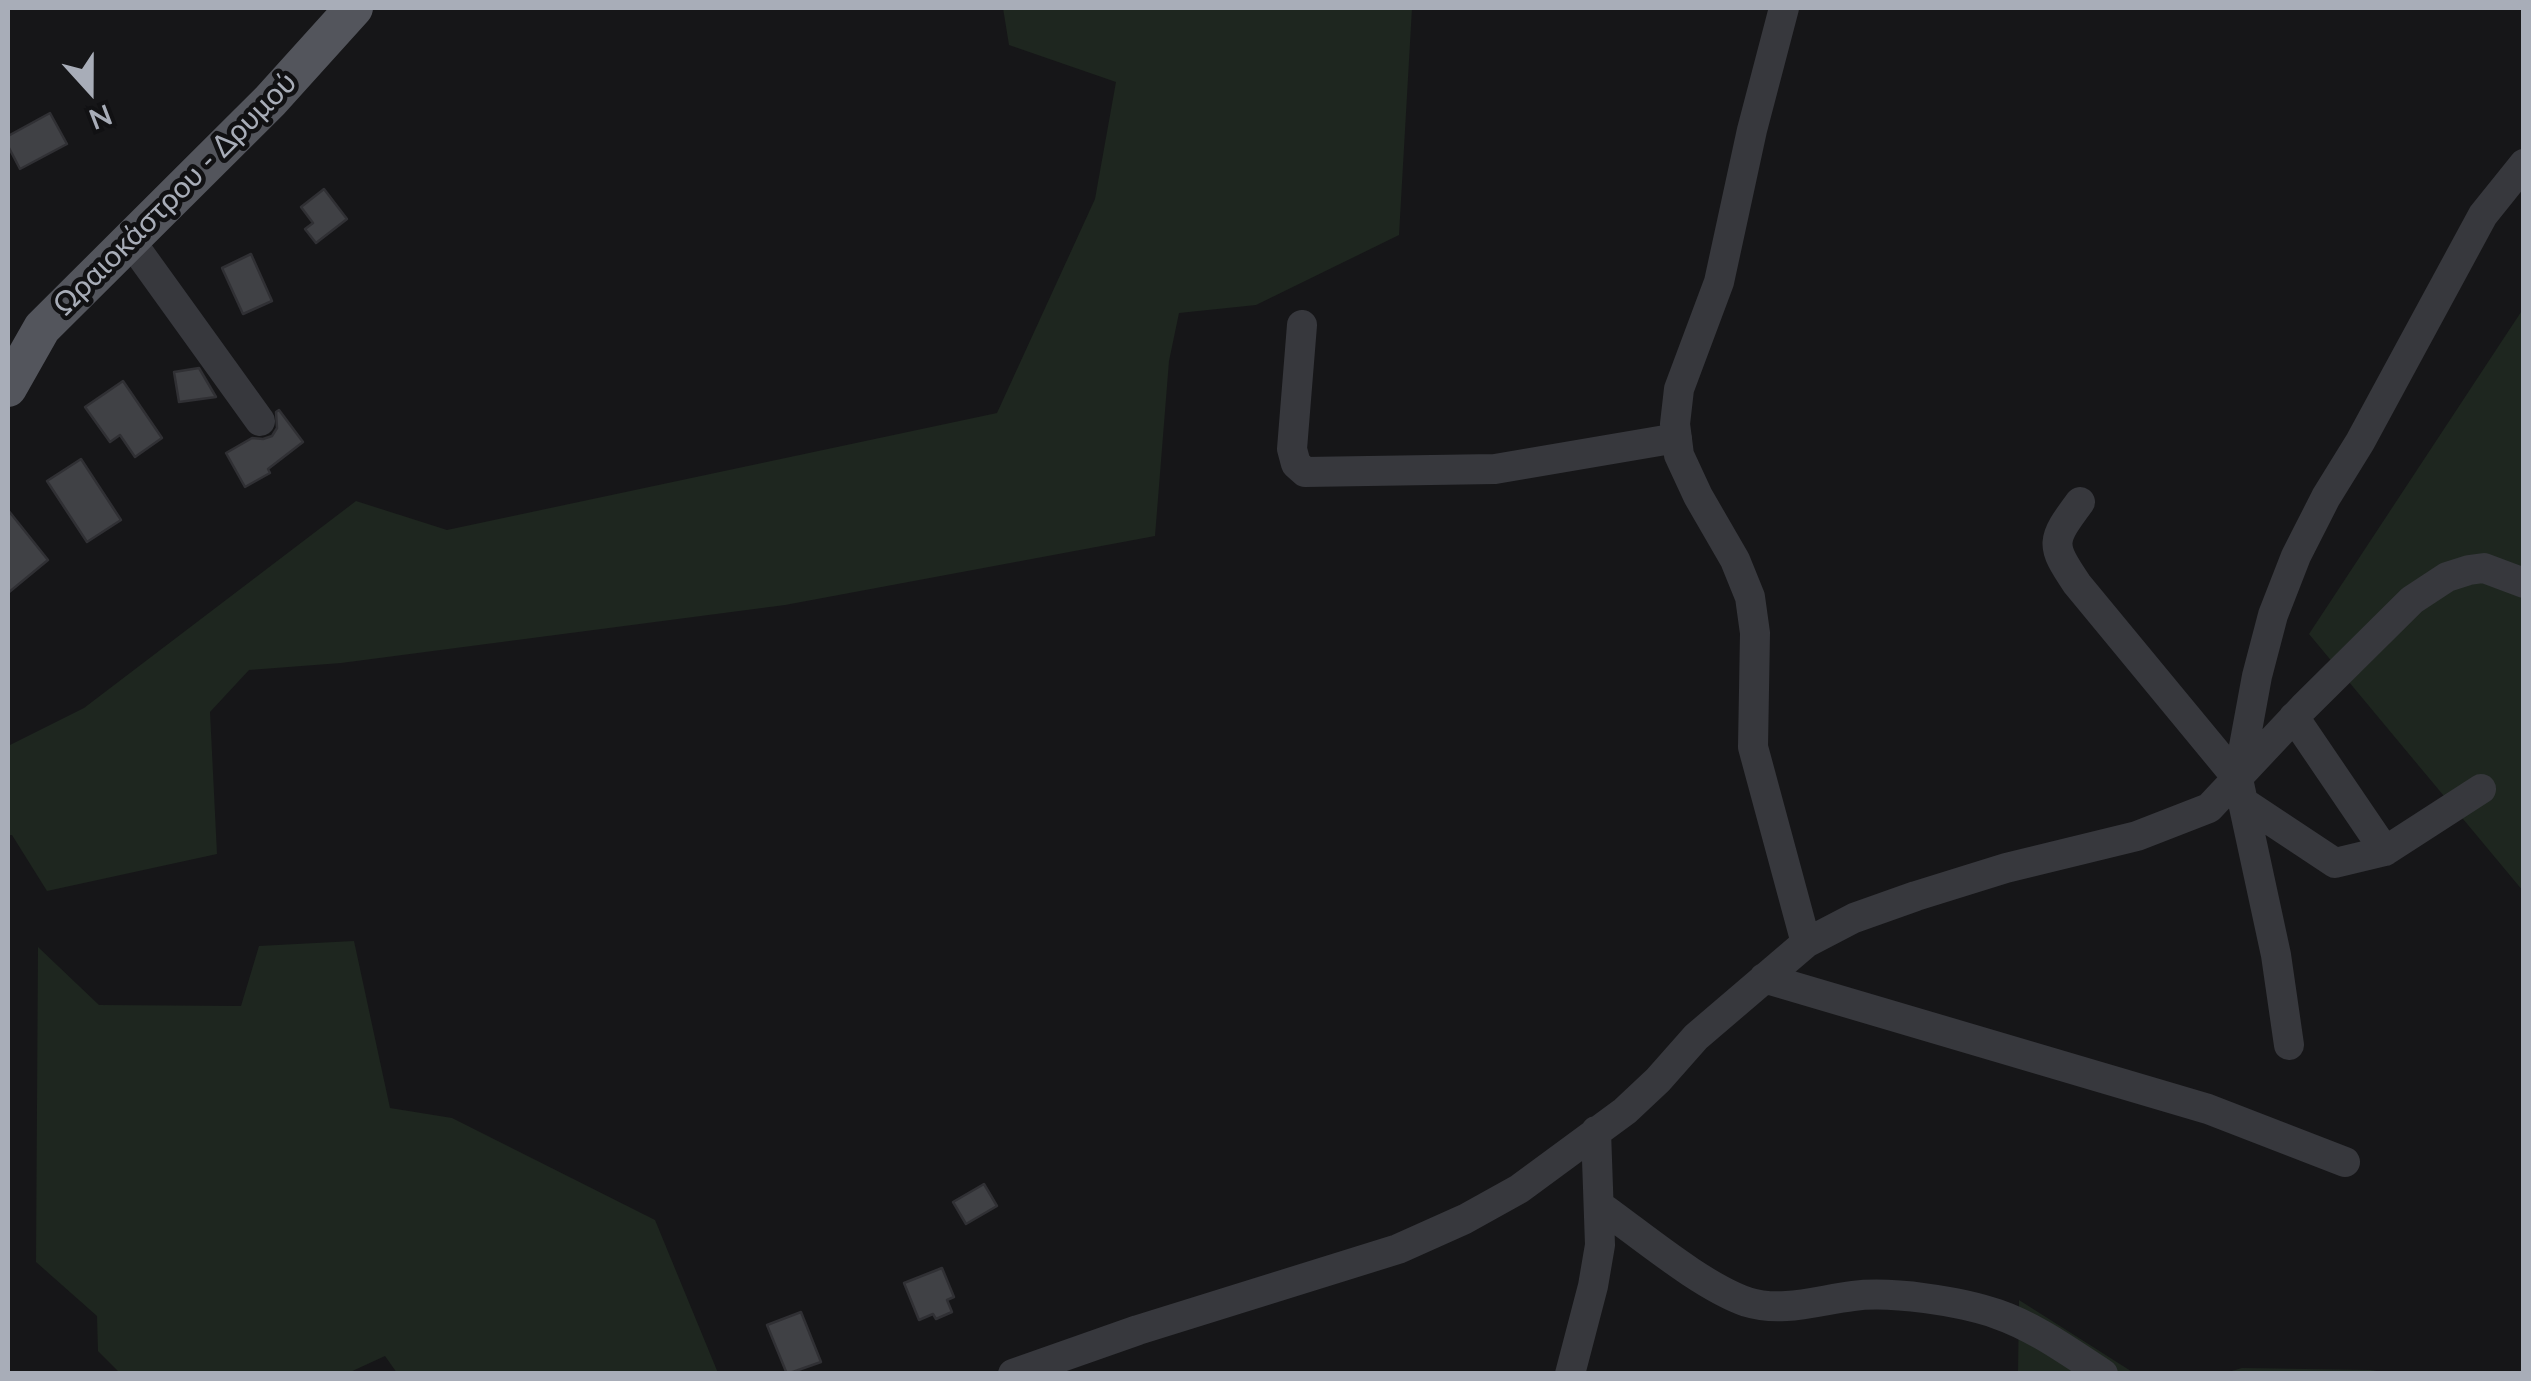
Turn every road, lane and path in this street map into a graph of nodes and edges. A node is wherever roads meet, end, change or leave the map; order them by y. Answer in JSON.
{"nodes":[{"id":1,"x":354,"y":8,"type":"edge"},
{"id":2,"x":1784,"y":8,"type":"edge"},
{"id":3,"x":2524,"y":164,"type":"edge"},
{"id":4,"x":130,"y":239,"type":"junction"},
{"id":5,"x":1302,"y":326,"type":"dead end"},
{"id":6,"x":8,"y":388,"type":"edge"},
{"id":7,"x":260,"y":422,"type":"dead end"},
{"id":8,"x":1677,"y":438,"type":"junction"},
{"id":9,"x":2080,"y":502,"type":"dead end"},
{"id":10,"x":2524,"y":583,"type":"edge"},
{"id":11,"x":2294,"y":717,"type":"junction"},
{"id":12,"x":2480,"y":789,"type":"dead end"},
{"id":13,"x":2241,"y":791,"type":"junction"},
{"id":14,"x":2385,"y":851,"type":"junction"},
{"id":15,"x":1806,"y":943,"type":"junction"},
{"id":16,"x":1764,"y":978,"type":"junction"},
{"id":17,"x":2288,"y":1045,"type":"dead end"},
{"id":18,"x":1596,"y":1131,"type":"junction"},
{"id":19,"x":2344,"y":1162,"type":"dead end"},
{"id":20,"x":1600,"y":1206,"type":"junction"},
{"id":21,"x":1013,"y":1374,"type":"edge"},
{"id":22,"x":1570,"y":1374,"type":"edge"},
{"id":23,"x":2103,"y":1374,"type":"edge"}],
"edges":[{"from":1,"to":4,"type":"main road","name":"Ωραιοκάστρου - Δρυμού"},
{"from":2,"to":8,"type":"street"},
{"from":3,"to":13,"type":"street"},
{"from":4,"to":6,"type":"main road","name":"Ωραιοκάστρου - Δρυμού"},
{"from":4,"to":7,"type":"street"},
{"from":5,"to":8,"type":"street"},
{"from":8,"to":15,"type":"street"},
{"from":9,"to":13,"type":"street"},
{"from":10,"to":11,"type":"street"},
{"from":11,"to":13,"type":"street"},
{"from":11,"to":14,"type":"street"},
{"from":12,"to":14,"type":"street"},
{"from":13,"to":14,"type":"street"},
{"from":13,"to":15,"type":"street"},
{"from":13,"to":17,"type":"street"},
{"from":15,"to":16,"type":"street"},
{"from":16,"to":18,"type":"street"},
{"from":16,"to":19,"type":"street"},
{"from":18,"to":20,"type":"street"},
{"from":18,"to":21,"type":"street"},
{"from":20,"to":22,"type":"street"},
{"from":20,"to":23,"type":"street"}]}
